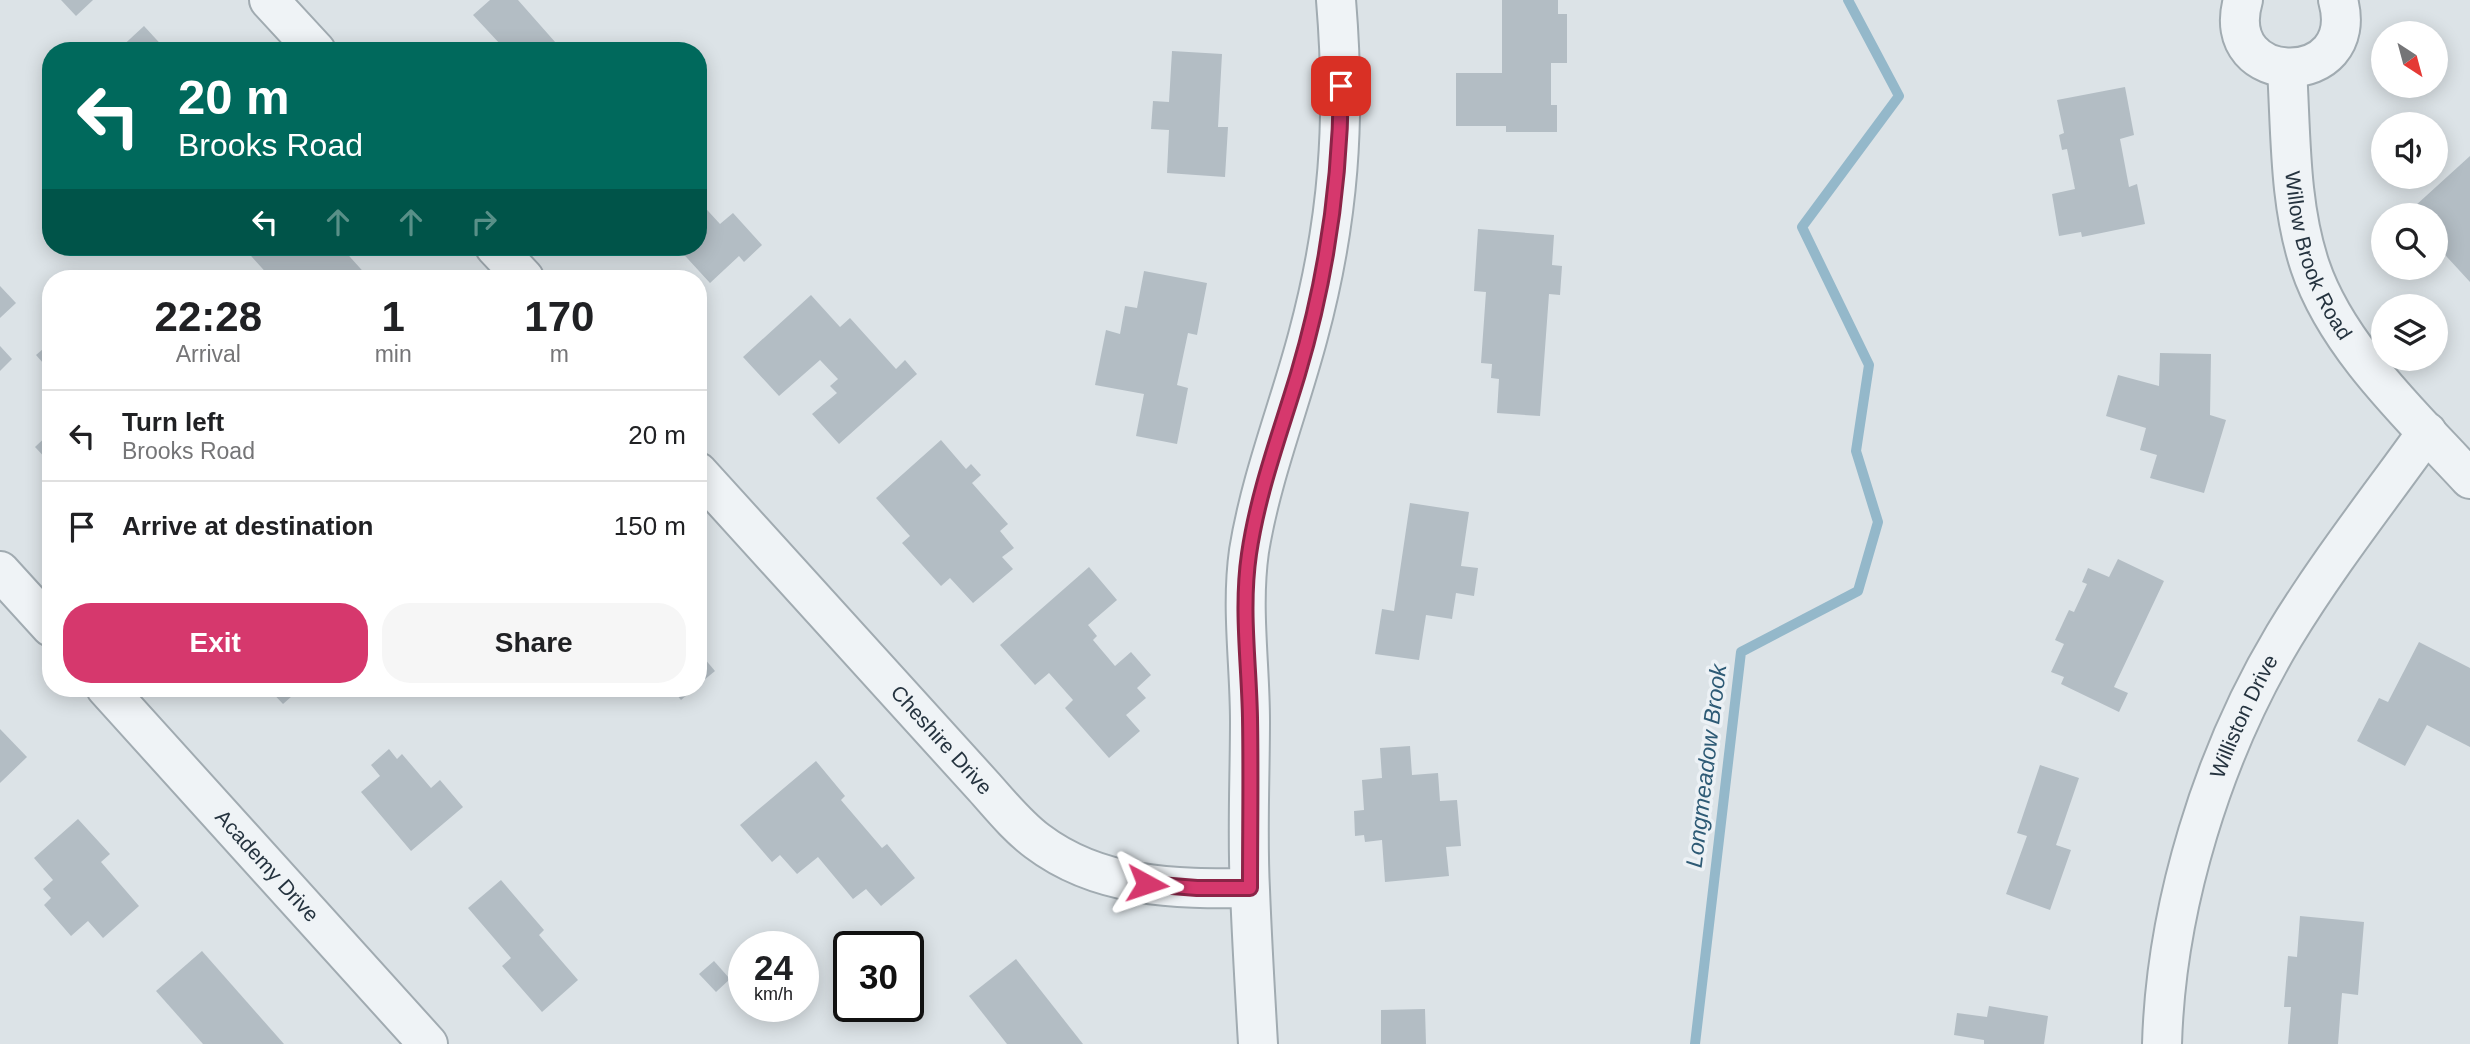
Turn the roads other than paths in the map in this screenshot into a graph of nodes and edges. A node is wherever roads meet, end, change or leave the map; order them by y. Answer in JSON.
{"nodes":[{"id":1,"x":269,"y":0,"type":"edge"},
{"id":2,"x":1336,"y":0,"type":"edge"},
{"id":3,"x":2243,"y":0,"type":"edge"},
{"id":4,"x":2338,"y":0,"type":"edge"},
{"id":5,"x":308,"y":42,"type":"edge"},
{"id":6,"x":2287,"y":69,"type":"junction"},
{"id":7,"x":503,"y":256,"type":"edge"},
{"id":8,"x":516,"y":270,"type":"edge"},
{"id":9,"x":2427,"y":432,"type":"junction"},
{"id":10,"x":2470,"y":478,"type":"edge"},
{"id":11,"x":707,"y":482,"type":"edge"},
{"id":12,"x":0,"y":571,"type":"edge"},
{"id":13,"x":42,"y":617,"type":"edge"},
{"id":14,"x":114,"y":697,"type":"edge"},
{"id":15,"x":1250,"y":888,"type":"junction"},
{"id":16,"x":428,"y":1044,"type":"edge"},
{"id":17,"x":1258,"y":1044,"type":"edge"},
{"id":18,"x":2162,"y":1044,"type":"edge"}],
"edges":[{"from":1,"to":5,"type":"street"},
{"from":2,"to":15,"type":"street"},
{"from":3,"to":6,"type":"street"},
{"from":4,"to":6,"type":"street"},
{"from":6,"to":9,"type":"street","name":"Willow Brook Road"},
{"from":7,"to":8,"type":"street"},
{"from":9,"to":10,"type":"street","name":"Willow Brook Road"},
{"from":9,"to":18,"type":"street","name":"Williston Drive"},
{"from":11,"to":15,"type":"street","name":"Cheshire Drive"},
{"from":12,"to":13,"type":"street"},
{"from":14,"to":16,"type":"street","name":"Academy Drive"},
{"from":15,"to":17,"type":"street"}]}
